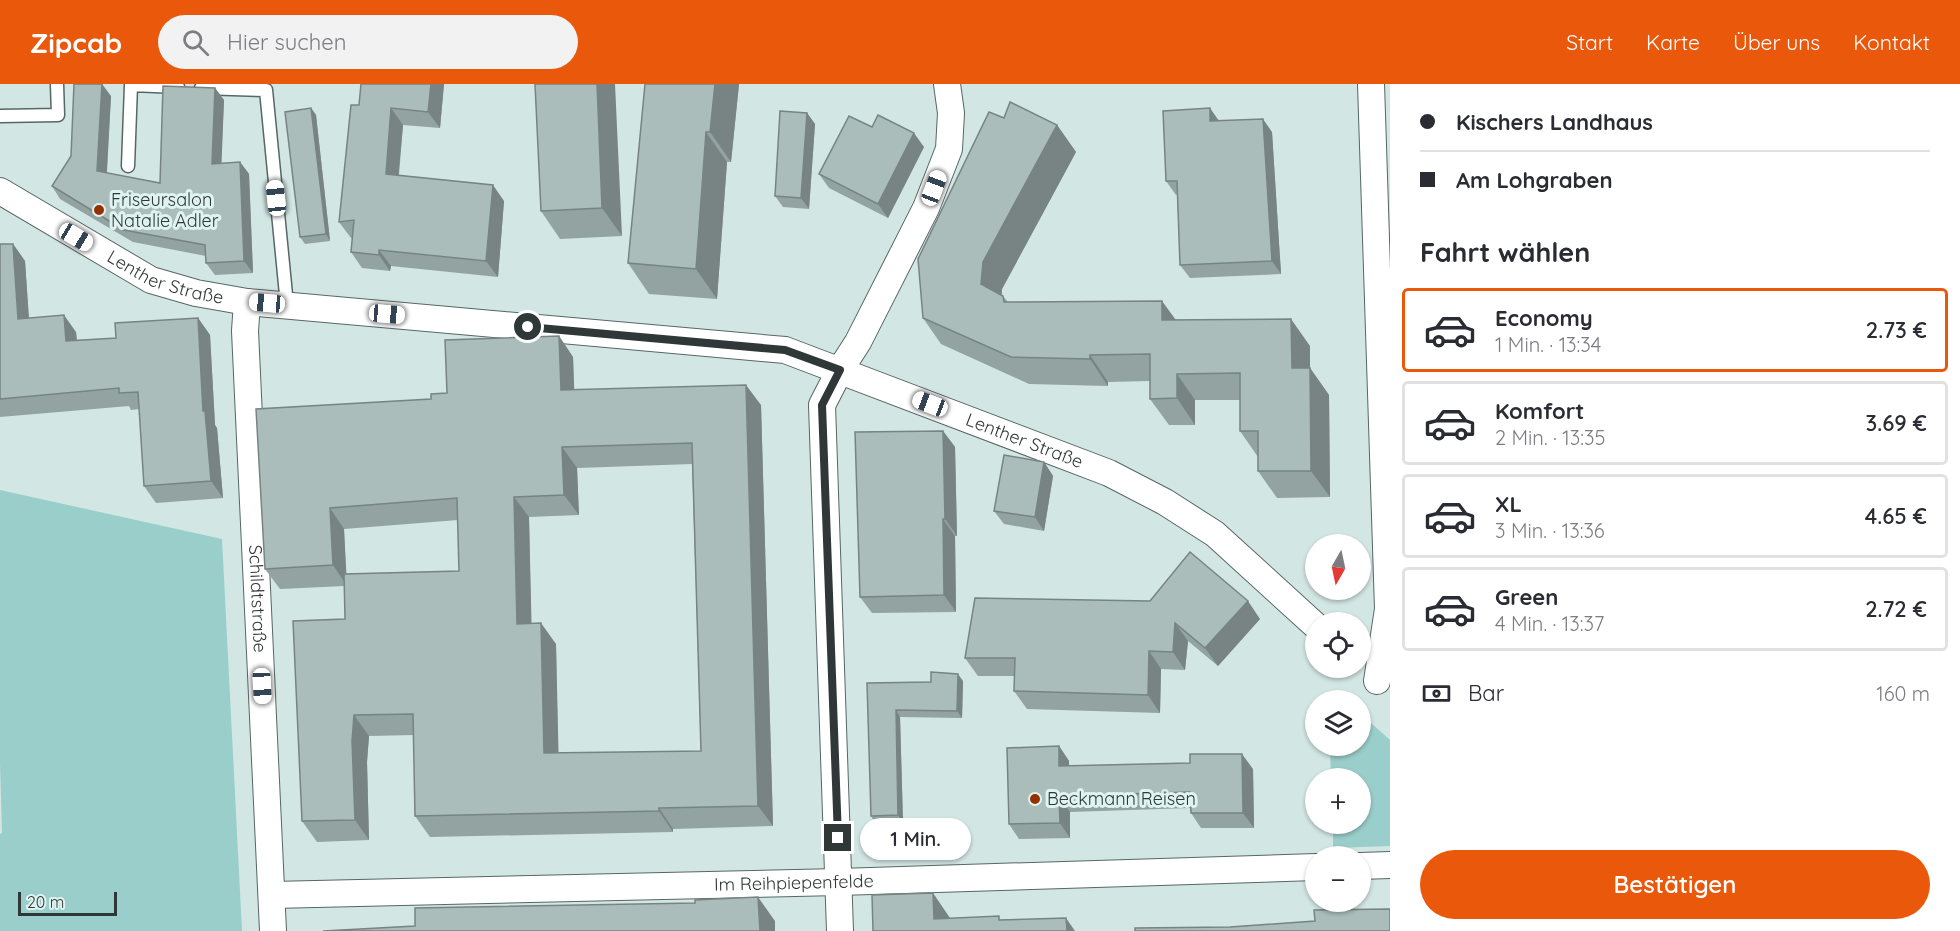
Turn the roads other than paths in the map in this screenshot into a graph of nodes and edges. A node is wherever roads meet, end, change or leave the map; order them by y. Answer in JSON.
{"nodes":[{"id":1,"x":57,"y":84,"type":"edge"},
{"id":2,"x":947,"y":84,"type":"edge"},
{"id":3,"x":1371,"y":84,"type":"edge"},
{"id":4,"x":0,"y":116,"type":"edge"},
{"id":5,"x":128,"y":166,"type":"dead end"},
{"id":6,"x":0,"y":191,"type":"edge"},
{"id":7,"x":247,"y":302,"type":"junction"},
{"id":8,"x":287,"y":305,"type":"junction"},
{"id":9,"x":840,"y":370,"type":"junction"},
{"id":10,"x":1305,"y":616,"type":"edge"},
{"id":11,"x":1376,"y":681,"type":"edge"},
{"id":12,"x":1390,"y":865,"type":"edge"},
{"id":13,"x":1371,"y":866,"type":"edge"},
{"id":14,"x":1305,"y":867,"type":"edge"},
{"id":15,"x":839,"y":882,"type":"junction"},
{"id":16,"x":272,"y":895,"type":"junction"},
{"id":17,"x":273,"y":931,"type":"edge"},
{"id":18,"x":840,"y":931,"type":"edge"}],
"edges":[{"from":1,"to":4,"type":"lane"},
{"from":2,"to":9,"type":"street"},
{"from":3,"to":11,"type":"street"},
{"from":5,"to":8,"type":"lane"},
{"from":6,"to":7,"type":"street","name":"Lenther Straße"},
{"from":7,"to":8,"type":"street","name":"Lenther Straße"},
{"from":7,"to":16,"type":"street","name":"Schildtstraße"},
{"from":8,"to":9,"type":"street","name":"Lenther Straße"},
{"from":9,"to":10,"type":"street","name":"Lenther Straße"},
{"from":9,"to":15,"type":"street"},
{"from":12,"to":13,"type":"street"},
{"from":14,"to":15,"type":"street","name":"Im Reihpiepenfelde"},
{"from":15,"to":16,"type":"street","name":"Im Reihpiepenfelde"},
{"from":15,"to":18,"type":"street"},
{"from":16,"to":17,"type":"street","name":"Schildtstraße"}]}
